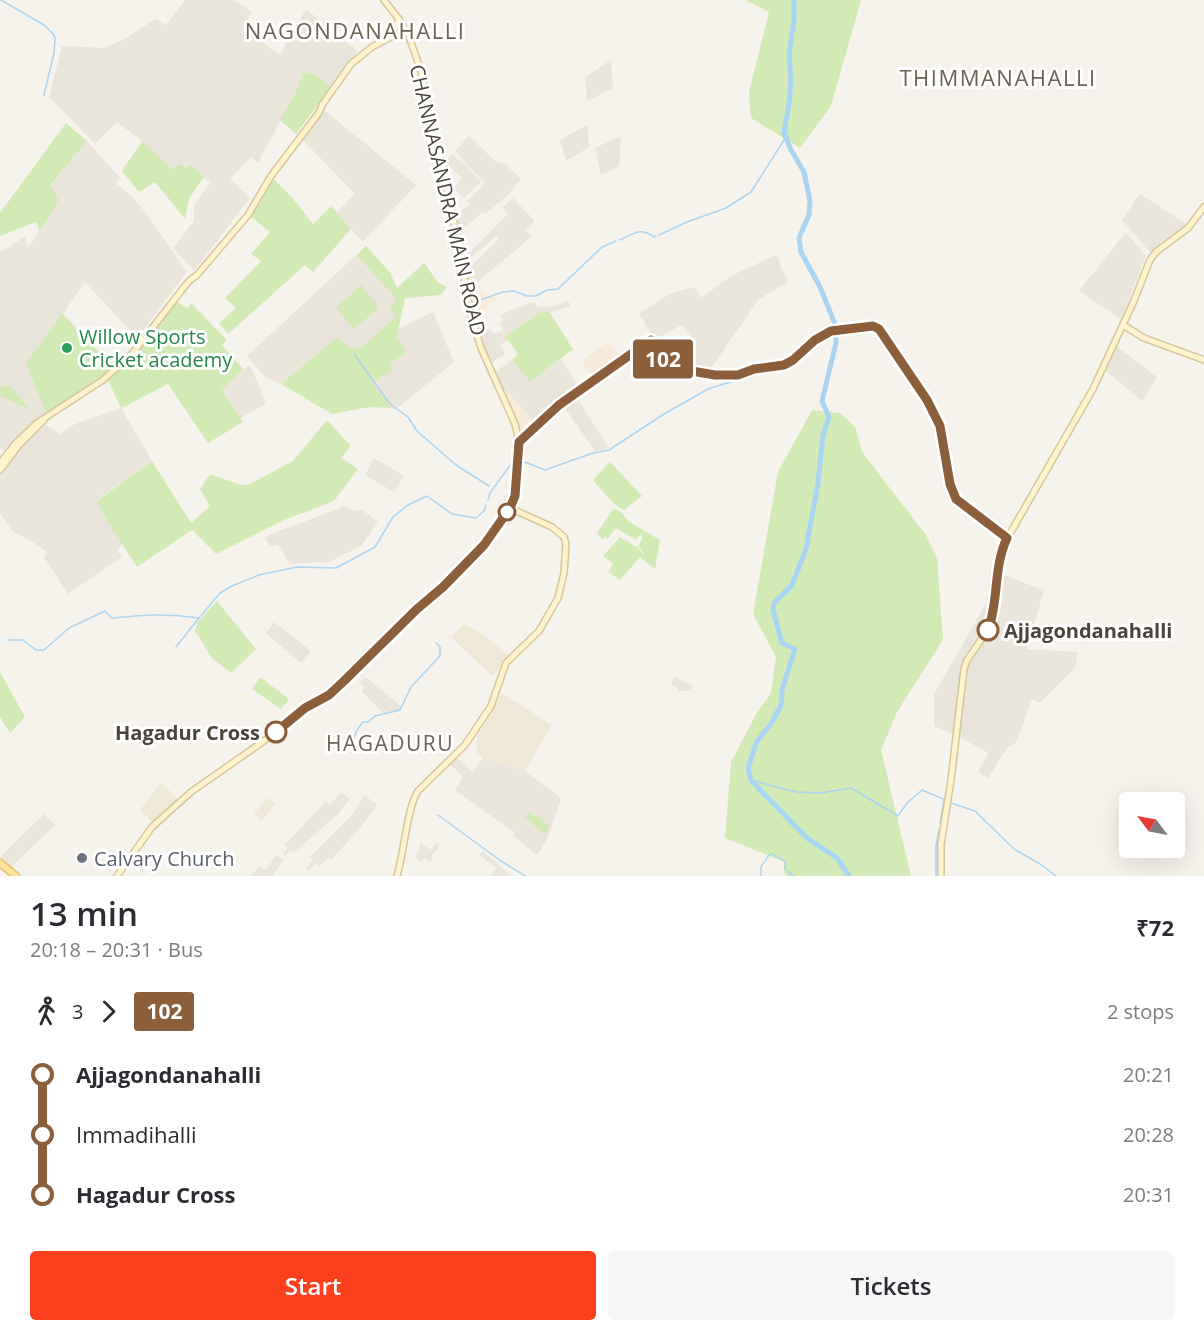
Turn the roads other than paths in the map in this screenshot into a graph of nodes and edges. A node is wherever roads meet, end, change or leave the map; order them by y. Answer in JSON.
{"nodes":[{"id":1,"x":384,"y":0,"type":"edge"},
{"id":2,"x":399,"y":19,"type":"junction"},
{"id":3,"x":1204,"y":207,"type":"edge"},
{"id":4,"x":1123,"y":325,"type":"junction"},
{"id":5,"x":1204,"y":360,"type":"edge"},
{"id":6,"x":45,"y":419,"type":"junction"},
{"id":7,"x":519,"y":442,"type":"junction"},
{"id":8,"x":0,"y":463,"type":"edge"},
{"id":9,"x":0,"y":470,"type":"edge"},
{"id":10,"x":510,"y":508,"type":"junction"},
{"id":11,"x":1007,"y":538,"type":"junction"},
{"id":12,"x":0,"y":865,"type":"edge"},
{"id":13,"x":11,"y":876,"type":"edge"},
{"id":14,"x":16,"y":876,"type":"edge"},
{"id":15,"x":117,"y":876,"type":"edge"},
{"id":16,"x":397,"y":876,"type":"edge"},
{"id":17,"x":941,"y":876,"type":"edge"}],
"edges":[{"from":1,"to":2,"type":"street","name":"CHANNASANDRA MAIN ROAD"},
{"from":2,"to":6,"type":"street"},
{"from":2,"to":7,"type":"street","name":"CHANNASANDRA MAIN ROAD"},
{"from":3,"to":4,"type":"street"},
{"from":4,"to":5,"type":"street"},
{"from":4,"to":11,"type":"street"},
{"from":6,"to":8,"type":"street"},
{"from":6,"to":9,"type":"street"},
{"from":7,"to":10,"type":"street","name":"CHANNASANDRA MAIN ROAD"},
{"from":7,"to":11,"type":"street"},
{"from":10,"to":15,"type":"street"},
{"from":10,"to":16,"type":"street"},
{"from":11,"to":17,"type":"street"},
{"from":12,"to":13,"type":"main road"},
{"from":12,"to":14,"type":"main road"}]}
